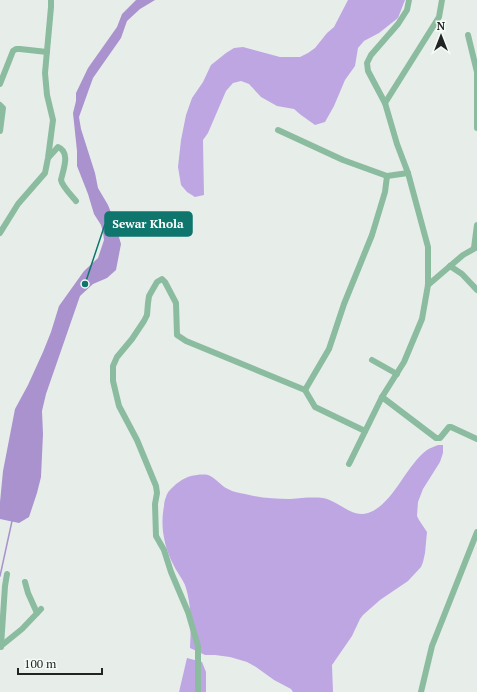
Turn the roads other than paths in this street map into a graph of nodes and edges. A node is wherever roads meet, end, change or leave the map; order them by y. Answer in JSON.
{"nodes":[{"id":1,"x":51,"y":0,"type":"edge"},
{"id":2,"x":409,"y":0,"type":"edge"},
{"id":3,"x":442,"y":0,"type":"edge"},
{"id":4,"x":468,"y":35,"type":"dead end"},
{"id":5,"x":47,"y":52,"type":"junction"},
{"id":6,"x":477,"y":73,"type":"edge"},
{"id":7,"x":0,"y":84,"type":"edge"},
{"id":8,"x":385,"y":103,"type":"junction"},
{"id":9,"x":0,"y":106,"type":"edge"},
{"id":10,"x":477,"y":128,"type":"edge"},
{"id":11,"x":278,"y":130,"type":"dead end"},
{"id":12,"x":0,"y":131,"type":"edge"},
{"id":13,"x":48,"y":158,"type":"junction"},
{"id":14,"x":408,"y":173,"type":"junction"},
{"id":15,"x":387,"y":176,"type":"junction"},
{"id":16,"x":76,"y":201,"type":"dead end"},
{"id":17,"x":477,"y":225,"type":"edge"},
{"id":18,"x":0,"y":233,"type":"edge"},
{"id":19,"x":475,"y":248,"type":"edge"},
{"id":20,"x":450,"y":266,"type":"junction"},
{"id":21,"x":428,"y":285,"type":"junction"},
{"id":22,"x":477,"y":290,"type":"edge"},
{"id":23,"x":372,"y":360,"type":"dead end"},
{"id":24,"x":397,"y":374,"type":"junction"},
{"id":25,"x":305,"y":390,"type":"junction"},
{"id":26,"x":382,"y":397,"type":"junction"},
{"id":27,"x":365,"y":431,"type":"junction"},
{"id":28,"x":477,"y":439,"type":"edge"},
{"id":29,"x":349,"y":464,"type":"dead end"},
{"id":30,"x":477,"y":532,"type":"edge"},
{"id":31,"x":7,"y":574,"type":"dead end"},
{"id":32,"x":25,"y":582,"type":"dead end"},
{"id":33,"x":1,"y":647,"type":"edge"},
{"id":34,"x":198,"y":692,"type":"edge"},
{"id":35,"x":421,"y":692,"type":"edge"}],
"edges":[{"from":1,"to":5,"type":"street"},
{"from":2,"to":8,"type":"street"},
{"from":3,"to":8,"type":"street"},
{"from":4,"to":6,"type":"street"},
{"from":5,"to":7,"type":"street"},
{"from":5,"to":13,"type":"street"},
{"from":6,"to":10,"type":"street"},
{"from":8,"to":14,"type":"street"},
{"from":9,"to":12,"type":"street"},
{"from":11,"to":15,"type":"street"},
{"from":13,"to":16,"type":"street"},
{"from":13,"to":18,"type":"street"},
{"from":14,"to":15,"type":"street"},
{"from":14,"to":21,"type":"street"},
{"from":15,"to":25,"type":"street"},
{"from":17,"to":19,"type":"street"},
{"from":19,"to":20,"type":"street"},
{"from":20,"to":21,"type":"street"},
{"from":20,"to":22,"type":"street"},
{"from":21,"to":24,"type":"street"},
{"from":23,"to":24,"type":"street"},
{"from":24,"to":26,"type":"street"},
{"from":25,"to":27,"type":"street"},
{"from":25,"to":34,"type":"street"},
{"from":26,"to":27,"type":"street"},
{"from":26,"to":28,"type":"street"},
{"from":27,"to":29,"type":"street"},
{"from":30,"to":35,"type":"street"},
{"from":31,"to":33,"type":"street"},
{"from":32,"to":33,"type":"street"}]}
